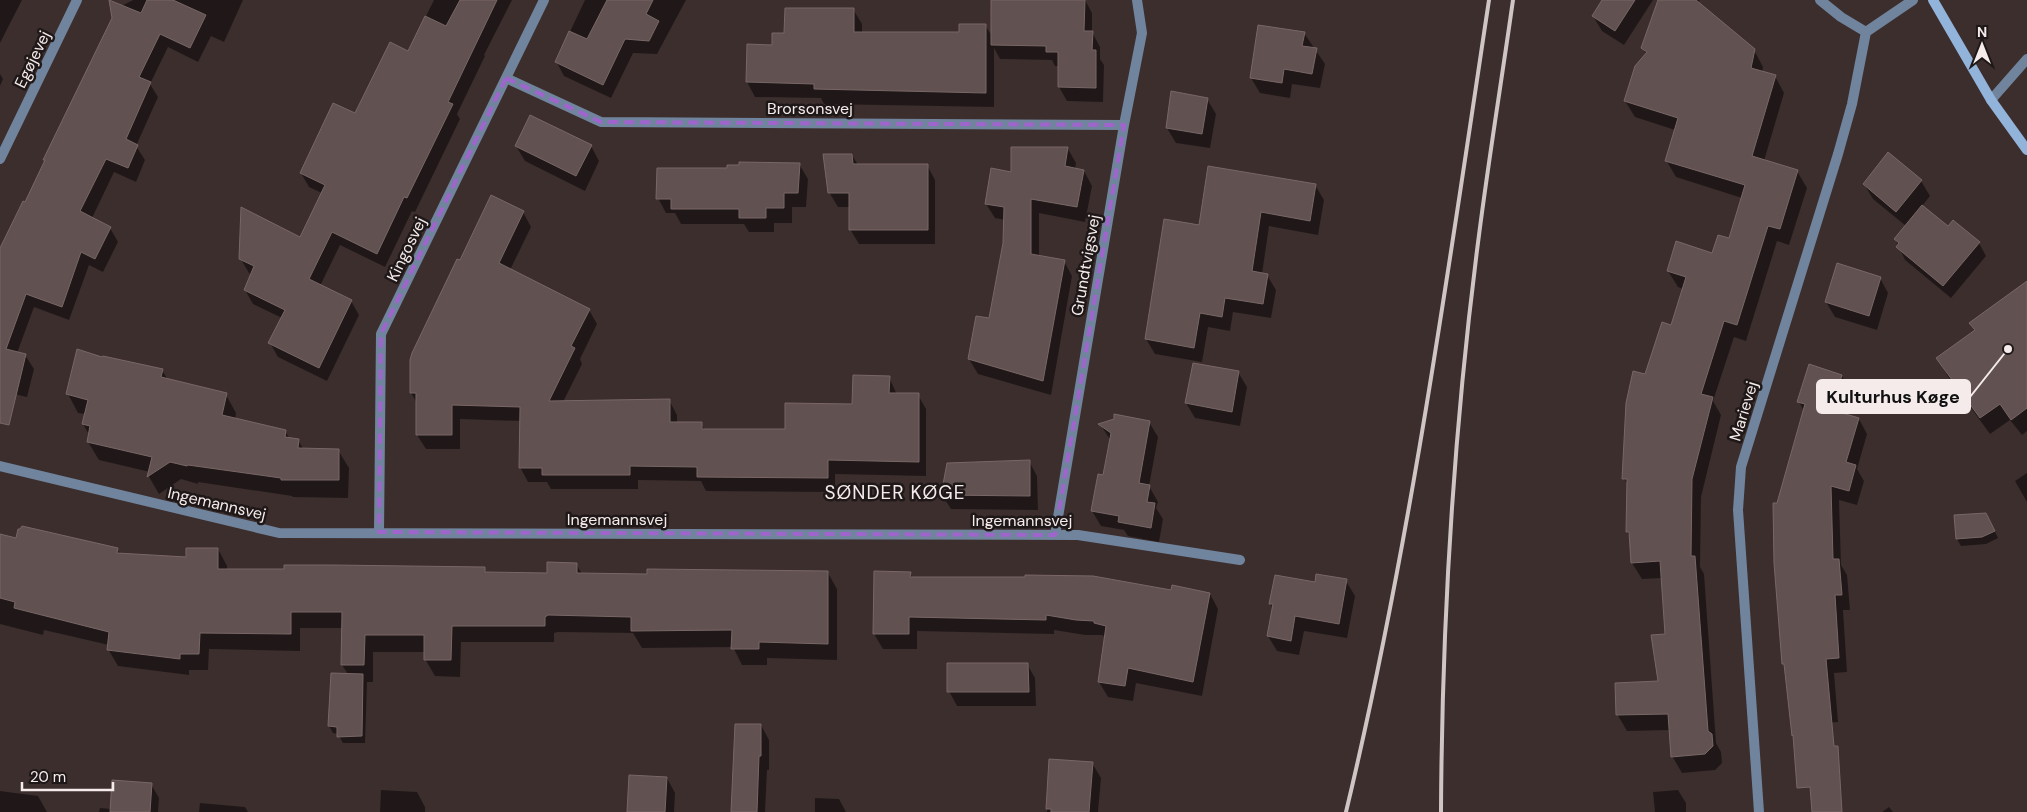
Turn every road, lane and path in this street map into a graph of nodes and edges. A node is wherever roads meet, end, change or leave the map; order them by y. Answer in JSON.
{"nodes":[{"id":1,"x":77,"y":0,"type":"edge"},
{"id":2,"x":544,"y":0,"type":"edge"},
{"id":3,"x":1137,"y":0,"type":"edge"},
{"id":4,"x":1820,"y":0,"type":"edge"},
{"id":5,"x":1913,"y":0,"type":"edge"},
{"id":6,"x":1933,"y":0,"type":"edge"},
{"id":7,"x":1866,"y":32,"type":"junction"},
{"id":8,"x":2027,"y":59,"type":"edge"},
{"id":9,"x":506,"y":78,"type":"junction"},
{"id":10,"x":1992,"y":100,"type":"junction"},
{"id":11,"x":1124,"y":125,"type":"junction"},
{"id":12,"x":2027,"y":150,"type":"edge"},
{"id":13,"x":0,"y":159,"type":"edge"},
{"id":14,"x":0,"y":466,"type":"edge"},
{"id":15,"x":379,"y":532,"type":"junction"},
{"id":16,"x":1055,"y":535,"type":"junction"},
{"id":17,"x":1240,"y":560,"type":"dead end"},
{"id":18,"x":1760,"y":812,"type":"edge"}],
"edges":[{"from":1,"to":13,"type":"street","name":"Egøjevej"},
{"from":2,"to":9,"type":"street","name":"Kingosvej"},
{"from":3,"to":11,"type":"street","name":"Grundtvigsvej"},
{"from":4,"to":7,"type":"street"},
{"from":5,"to":7,"type":"street"},
{"from":6,"to":10,"type":"street"},
{"from":7,"to":18,"type":"street","name":"Marievej"},
{"from":8,"to":10,"type":"street"},
{"from":9,"to":11,"type":"street","name":"Brorsonsvej"},
{"from":9,"to":15,"type":"street","name":"Kingosvej"},
{"from":10,"to":12,"type":"street"},
{"from":11,"to":16,"type":"street","name":"Grundtvigsvej"},
{"from":14,"to":15,"type":"street","name":"Ingemannsvej"},
{"from":15,"to":16,"type":"street","name":"Ingemannsvej"},
{"from":16,"to":17,"type":"street","name":"Ingemannsvej"}]}
